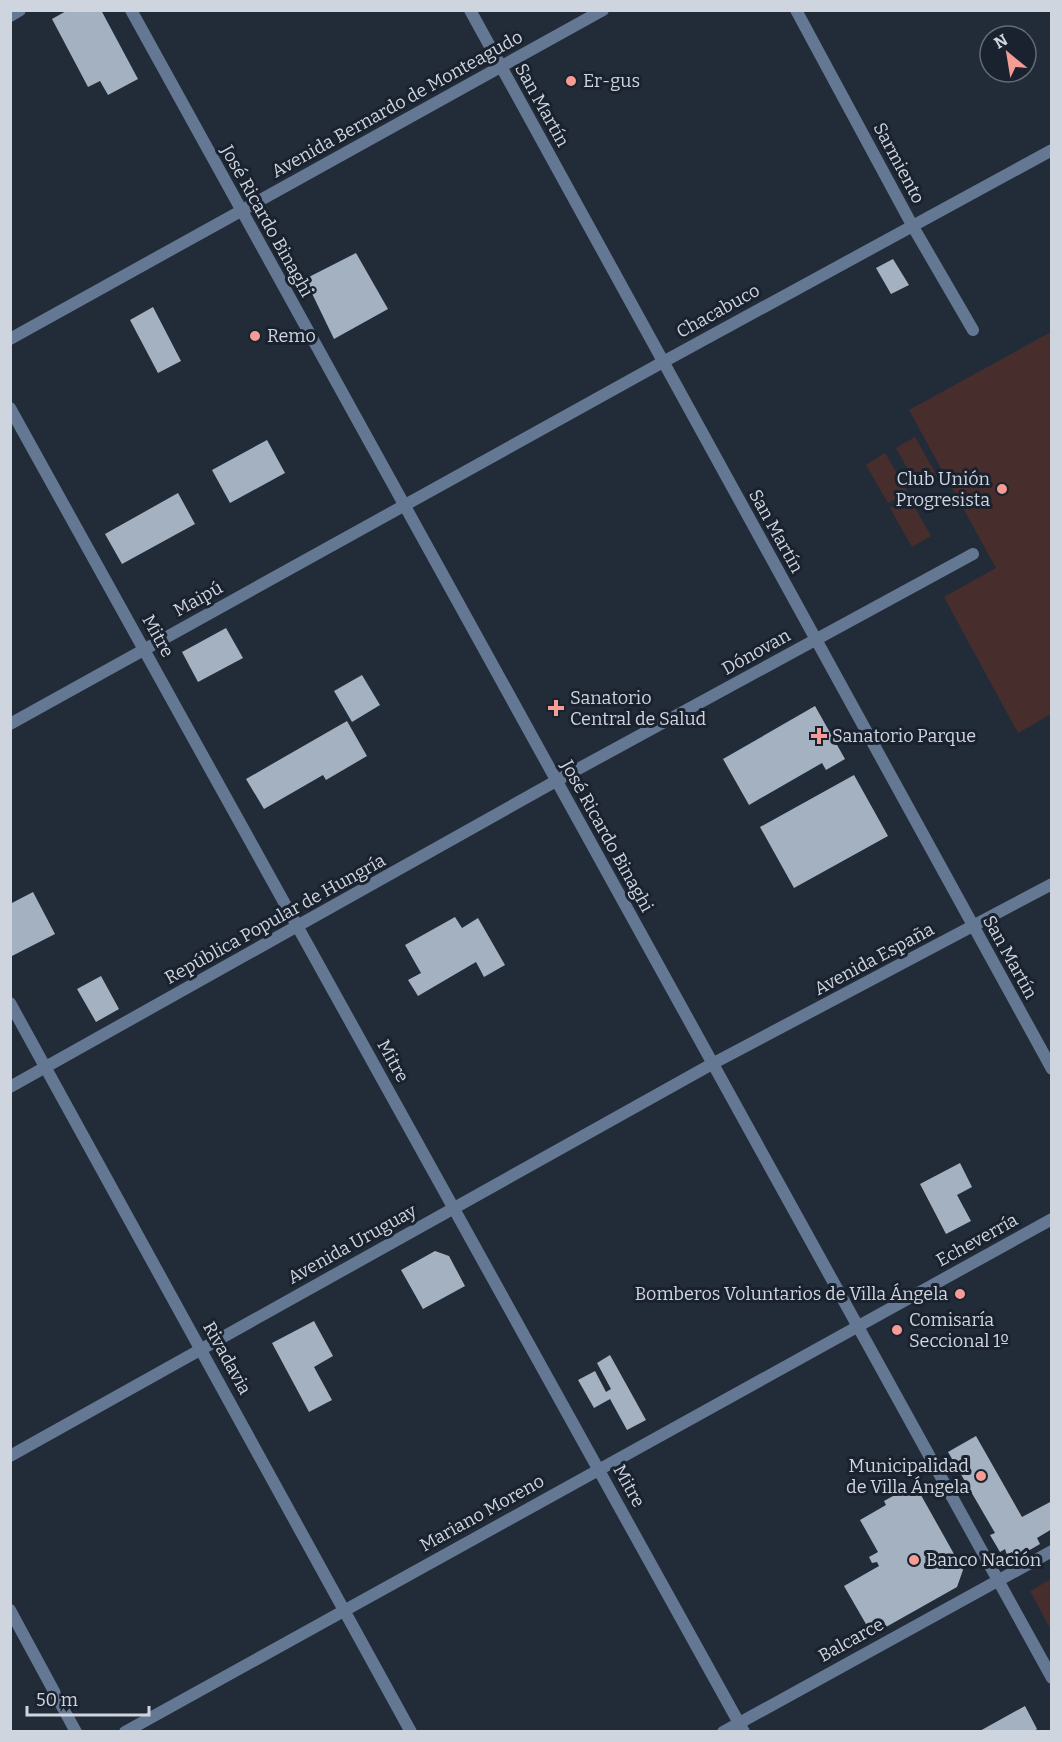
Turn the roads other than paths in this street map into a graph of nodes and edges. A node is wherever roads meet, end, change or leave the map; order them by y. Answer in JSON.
{"nodes":[{"id":1,"x":20,"y":10,"type":"edge"},
{"id":2,"x":130,"y":10,"type":"edge"},
{"id":3,"x":470,"y":10,"type":"edge"},
{"id":4,"x":603,"y":10,"type":"edge"},
{"id":5,"x":796,"y":10,"type":"edge"},
{"id":6,"x":10,"y":16,"type":"edge"},
{"id":7,"x":501,"y":67,"type":"junction"},
{"id":8,"x":1052,"y":150,"type":"edge"},
{"id":9,"x":241,"y":211,"type":"junction"},
{"id":10,"x":912,"y":225,"type":"junction"},
{"id":11,"x":973,"y":330,"type":"dead end"},
{"id":12,"x":10,"y":339,"type":"edge"},
{"id":13,"x":663,"y":362,"type":"junction"},
{"id":14,"x":10,"y":408,"type":"edge"},
{"id":15,"x":404,"y":506,"type":"junction"},
{"id":16,"x":973,"y":554,"type":"dead end"},
{"id":17,"x":815,"y":640,"type":"junction"},
{"id":18,"x":145,"y":650,"type":"junction"},
{"id":19,"x":10,"y":724,"type":"edge"},
{"id":20,"x":556,"y":781,"type":"junction"},
{"id":21,"x":1052,"y":884,"type":"edge"},
{"id":22,"x":298,"y":926,"type":"junction"},
{"id":23,"x":973,"y":927,"type":"junction"},
{"id":24,"x":10,"y":1003,"type":"edge"},
{"id":25,"x":712,"y":1064,"type":"junction"},
{"id":26,"x":46,"y":1068,"type":"junction"},
{"id":27,"x":1052,"y":1069,"type":"edge"},
{"id":28,"x":10,"y":1087,"type":"edge"},
{"id":29,"x":454,"y":1208,"type":"junction"},
{"id":30,"x":1052,"y":1219,"type":"edge"},
{"id":31,"x":858,"y":1327,"type":"junction"},
{"id":32,"x":201,"y":1348,"type":"junction"},
{"id":33,"x":10,"y":1456,"type":"edge"},
{"id":34,"x":600,"y":1469,"type":"junction"},
{"id":35,"x":1052,"y":1551,"type":"edge"},
{"id":36,"x":998,"y":1581,"type":"junction"},
{"id":37,"x":345,"y":1608,"type":"junction"},
{"id":38,"x":10,"y":1610,"type":"edge"},
{"id":39,"x":1052,"y":1678,"type":"edge"},
{"id":40,"x":741,"y":1727,"type":"edge"},
{"id":41,"x":76,"y":1731,"type":"edge"},
{"id":42,"x":125,"y":1731,"type":"edge"},
{"id":43,"x":411,"y":1731,"type":"edge"},
{"id":44,"x":723,"y":1731,"type":"edge"}],
"edges":[{"from":1,"to":6,"type":"street"},
{"from":2,"to":9,"type":"street","name":"José Ricardo Binaghi"},
{"from":3,"to":7,"type":"street","name":"San Martín"},
{"from":4,"to":7,"type":"street","name":"Avenida Bernardo de Monteagudo"},
{"from":5,"to":10,"type":"street","name":"Sarmiento"},
{"from":7,"to":9,"type":"street","name":"Avenida Bernardo de Monteagudo"},
{"from":7,"to":13,"type":"street","name":"San Martín"},
{"from":8,"to":10,"type":"street","name":"Chacabuco"},
{"from":9,"to":12,"type":"street","name":"Avenida Bernardo de Monteagudo"},
{"from":9,"to":15,"type":"street","name":"José Ricardo Binaghi"},
{"from":10,"to":11,"type":"street","name":"Sarmiento"},
{"from":10,"to":13,"type":"street","name":"Chacabuco"},
{"from":13,"to":15,"type":"street","name":"Chacabuco"},
{"from":13,"to":17,"type":"street","name":"San Martín"},
{"from":14,"to":18,"type":"street","name":"Mitre"},
{"from":15,"to":18,"type":"street","name":"Maipú"},
{"from":15,"to":20,"type":"street","name":"José Ricardo Binaghi"},
{"from":16,"to":17,"type":"street","name":"Dónovan"},
{"from":17,"to":20,"type":"street","name":"Dónovan"},
{"from":17,"to":23,"type":"street","name":"San Martín"},
{"from":18,"to":19,"type":"street","name":"Maipú"},
{"from":18,"to":22,"type":"street","name":"Mitre"},
{"from":20,"to":22,"type":"street","name":"República Popular de Hungría"},
{"from":20,"to":25,"type":"street","name":"José Ricardo Binaghi"},
{"from":21,"to":23,"type":"street","name":"Avenida España"},
{"from":22,"to":26,"type":"street","name":"República Popular de Hungría"},
{"from":22,"to":29,"type":"street","name":"Mitre"},
{"from":23,"to":25,"type":"street","name":"Avenida España"},
{"from":23,"to":27,"type":"street","name":"San Martín"},
{"from":24,"to":26,"type":"street","name":"Rivadavia"},
{"from":25,"to":29,"type":"street","name":"Avenida Uruguay"},
{"from":25,"to":31,"type":"street","name":"José Ricardo Binaghi"},
{"from":26,"to":28,"type":"street","name":"República Popular de Hungría"},
{"from":26,"to":32,"type":"street","name":"Rivadavia"},
{"from":29,"to":32,"type":"street","name":"Avenida Uruguay"},
{"from":29,"to":34,"type":"street","name":"Mitre"},
{"from":30,"to":31,"type":"street","name":"Echeverría"},
{"from":31,"to":34,"type":"street","name":"Mariano Moreno"},
{"from":31,"to":36,"type":"street","name":"José Ricardo Binaghi"},
{"from":32,"to":33,"type":"street","name":"Avenida Uruguay"},
{"from":32,"to":37,"type":"street","name":"Rivadavia"},
{"from":34,"to":37,"type":"street","name":"Mariano Moreno"},
{"from":34,"to":40,"type":"street","name":"Mitre"},
{"from":35,"to":36,"type":"street","name":"Balcarce"},
{"from":36,"to":39,"type":"street","name":"José Ricardo Binaghi"},
{"from":36,"to":40,"type":"street","name":"Balcarce"},
{"from":37,"to":42,"type":"street","name":"Mariano Moreno"},
{"from":37,"to":43,"type":"street","name":"Rivadavia"},
{"from":38,"to":41,"type":"street"},
{"from":40,"to":44,"type":"street","name":"Balcarce"}]}
